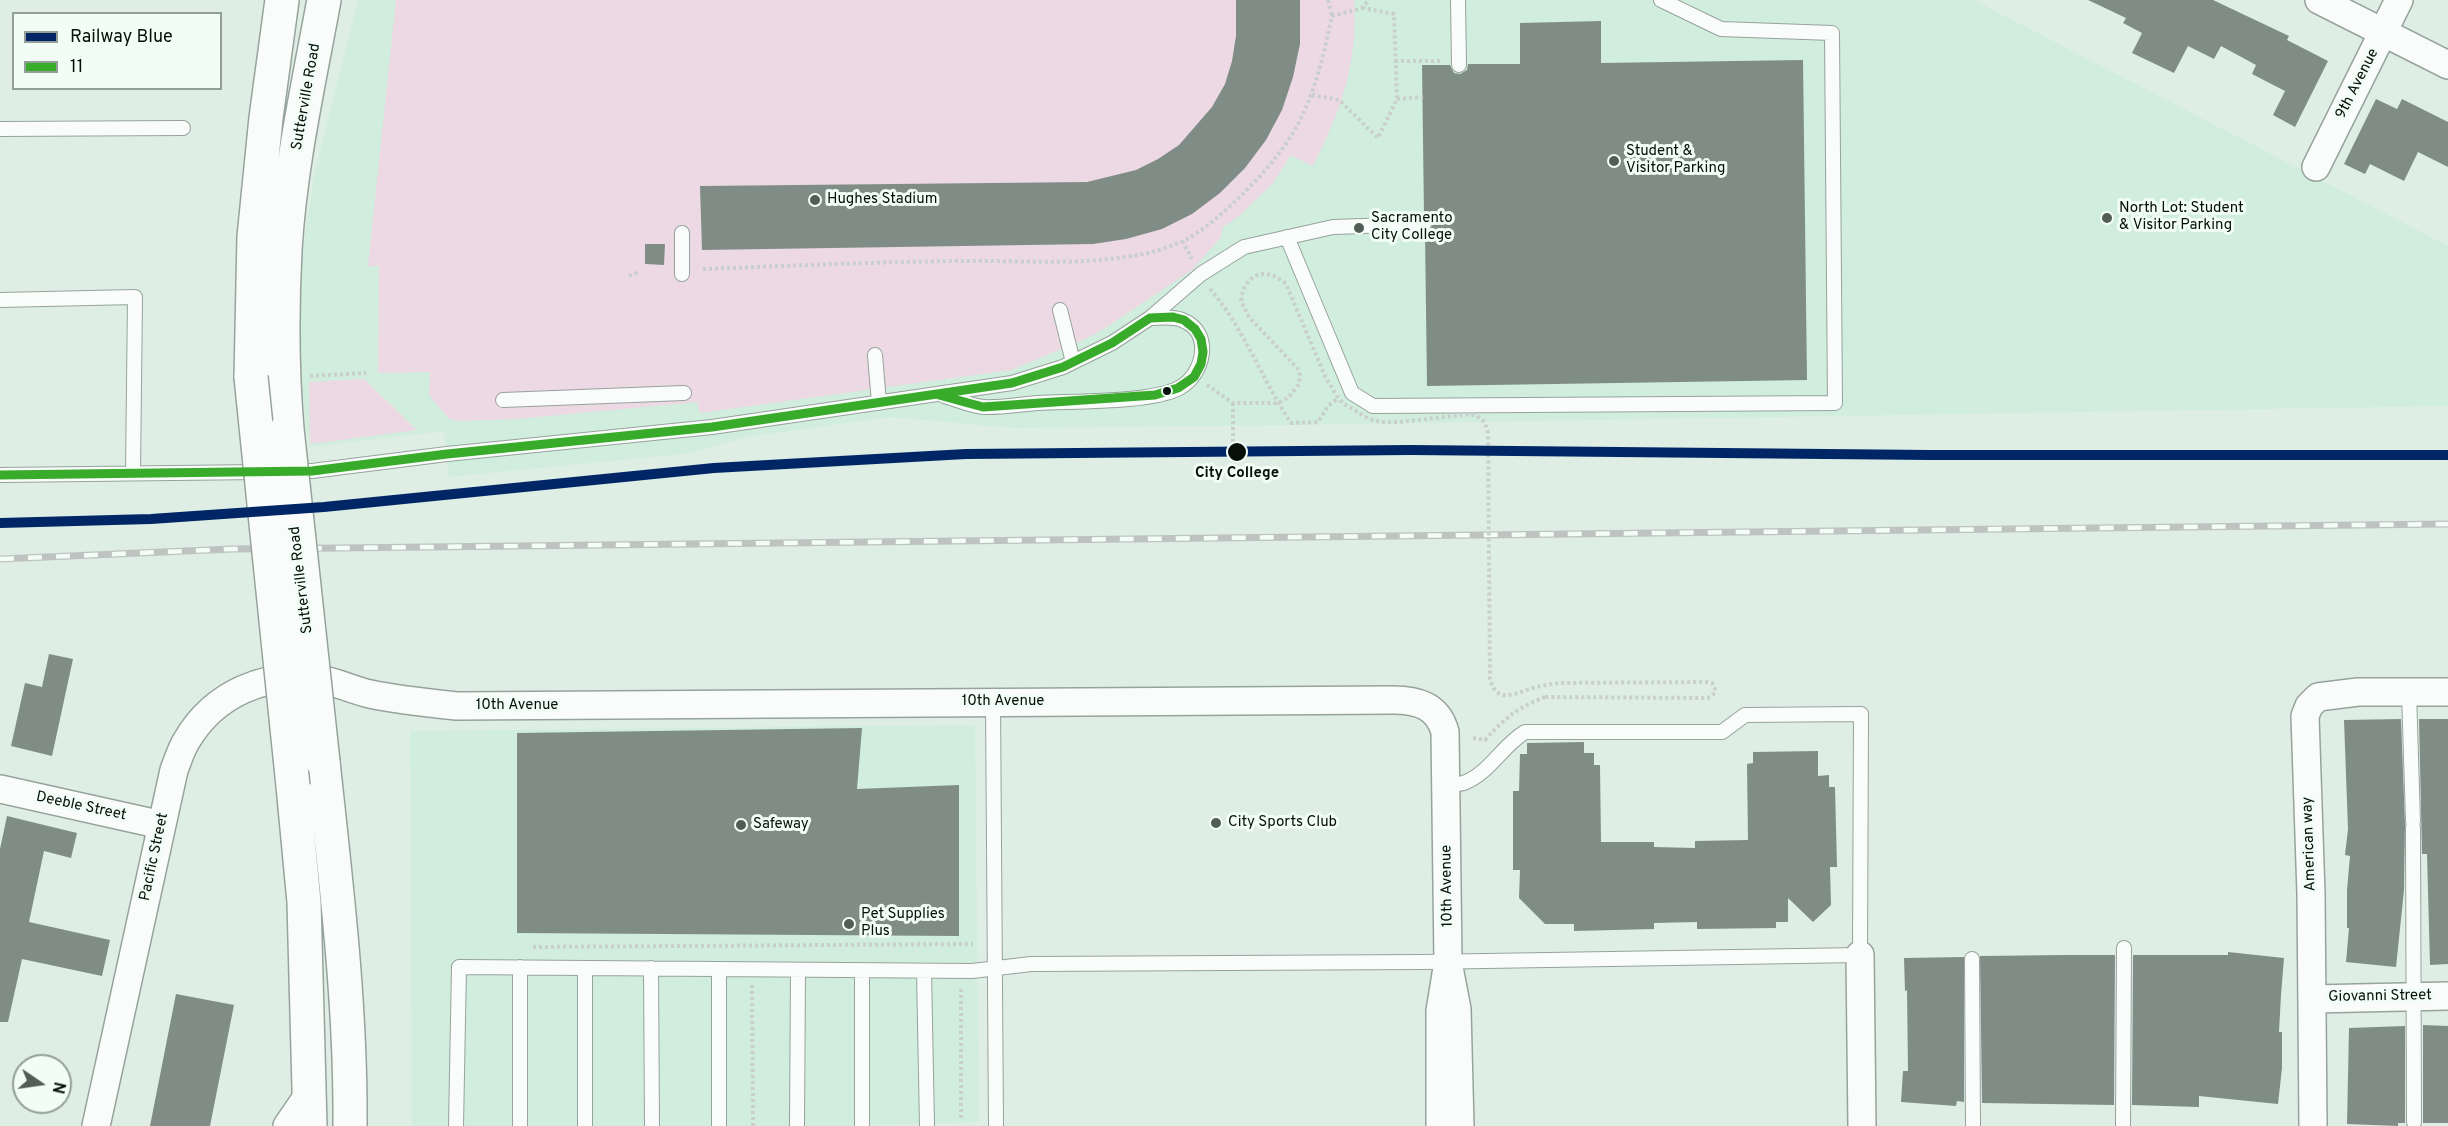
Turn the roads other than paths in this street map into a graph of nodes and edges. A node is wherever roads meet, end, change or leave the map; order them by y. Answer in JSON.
{"nodes":[{"id":1,"x":282,"y":0,"type":"edge"},
{"id":2,"x":324,"y":0,"type":"edge"},
{"id":3,"x":1458,"y":0,"type":"edge"},
{"id":4,"x":1661,"y":0,"type":"edge"},
{"id":5,"x":2319,"y":0,"type":"edge"},
{"id":6,"x":2399,"y":0,"type":"edge"},
{"id":7,"x":2384,"y":33,"type":"junction"},
{"id":8,"x":1459,"y":65,"type":"dead end"},
{"id":9,"x":2448,"y":65,"type":"edge"},
{"id":10,"x":183,"y":128,"type":"dead end"},
{"id":11,"x":0,"y":129,"type":"edge"},
{"id":12,"x":2316,"y":167,"type":"dead end"},
{"id":13,"x":1424,"y":224,"type":"dead end"},
{"id":14,"x":682,"y":233,"type":"dead end"},
{"id":15,"x":1287,"y":237,"type":"junction"},
{"id":16,"x":682,"y":274,"type":"dead end"},
{"id":17,"x":0,"y":300,"type":"edge"},
{"id":18,"x":1060,"y":310,"type":"dead end"},
{"id":19,"x":1150,"y":318,"type":"junction"},
{"id":20,"x":874,"y":355,"type":"dead end"},
{"id":21,"x":1073,"y":362,"type":"junction"},
{"id":22,"x":684,"y":393,"type":"dead end"},
{"id":23,"x":939,"y":394,"type":"junction"},
{"id":24,"x":503,"y":400,"type":"dead end"},
{"id":25,"x":879,"y":403,"type":"junction"},
{"id":26,"x":134,"y":473,"type":"junction"},
{"id":27,"x":0,"y":475,"type":"edge"},
{"id":28,"x":318,"y":679,"type":"joint"},
{"id":29,"x":2409,"y":692,"type":"junction"},
{"id":30,"x":2448,"y":692,"type":"edge"},
{"id":31,"x":993,"y":702,"type":"junction"},
{"id":32,"x":1446,"y":785,"type":"junction"},
{"id":33,"x":0,"y":789,"type":"edge"},
{"id":34,"x":162,"y":825,"type":"junction"},
{"id":35,"x":2124,"y":948,"type":"dead end"},
{"id":36,"x":1860,"y":955,"type":"junction"},
{"id":37,"x":1972,"y":959,"type":"dead end"},
{"id":38,"x":1448,"y":962,"type":"junction"},
{"id":39,"x":520,"y":967,"type":"junction"},
{"id":40,"x":585,"y":968,"type":"junction"},
{"id":41,"x":651,"y":968,"type":"junction"},
{"id":42,"x":995,"y":968,"type":"junction"},
{"id":43,"x":719,"y":969,"type":"junction"},
{"id":44,"x":798,"y":970,"type":"junction"},
{"id":45,"x":862,"y":970,"type":"junction"},
{"id":46,"x":924,"y":971,"type":"junction"},
{"id":47,"x":2448,"y":996,"type":"edge"},
{"id":48,"x":2413,"y":997,"type":"junction"},
{"id":49,"x":2313,"y":999,"type":"junction"},
{"id":50,"x":310,"y":1091,"type":"junction"},
{"id":51,"x":2414,"y":1122,"type":"dead end"},
{"id":52,"x":96,"y":1126,"type":"edge"},
{"id":53,"x":287,"y":1126,"type":"edge"},
{"id":54,"x":310,"y":1126,"type":"edge"},
{"id":55,"x":350,"y":1126,"type":"edge"},
{"id":56,"x":456,"y":1126,"type":"edge"},
{"id":57,"x":520,"y":1126,"type":"edge"},
{"id":58,"x":585,"y":1126,"type":"edge"},
{"id":59,"x":652,"y":1126,"type":"edge"},
{"id":60,"x":719,"y":1126,"type":"edge"},
{"id":61,"x":797,"y":1126,"type":"edge"},
{"id":62,"x":862,"y":1126,"type":"edge"},
{"id":63,"x":927,"y":1126,"type":"edge"},
{"id":64,"x":996,"y":1126,"type":"edge"},
{"id":65,"x":1440,"y":1126,"type":"edge"},
{"id":66,"x":1460,"y":1126,"type":"edge"},
{"id":67,"x":1862,"y":1126,"type":"edge"},
{"id":68,"x":1973,"y":1126,"type":"edge"},
{"id":69,"x":2123,"y":1126,"type":"edge"},
{"id":70,"x":2313,"y":1126,"type":"edge"}],
"edges":[{"from":1,"to":50,"type":"main road","name":"Sutterville Road","bridge":true},
{"from":2,"to":55,"type":"main road","name":"Sutterville Road","bridge":true},
{"from":3,"to":8,"type":"lane"},
{"from":4,"to":15,"type":"lane"},
{"from":5,"to":7,"type":"street"},
{"from":6,"to":7,"type":"street","name":"9th Avenue"},
{"from":7,"to":9,"type":"street"},
{"from":7,"to":12,"type":"street","name":"9th Avenue"},
{"from":10,"to":11,"type":"lane"},
{"from":13,"to":15,"type":"lane"},
{"from":14,"to":16,"type":"lane"},
{"from":15,"to":19,"type":"lane"},
{"from":17,"to":26,"type":"lane"},
{"from":18,"to":21,"type":"lane"},
{"from":19,"to":21,"type":"lane"},
{"from":19,"to":23,"type":"lane"},
{"from":20,"to":25,"type":"lane"},
{"from":21,"to":23,"type":"lane"},
{"from":22,"to":24,"type":"lane"},
{"from":23,"to":25,"type":"lane"},
{"from":25,"to":26,"type":"lane"},
{"from":26,"to":27,"type":"lane"},
{"from":28,"to":31,"type":"street","name":"10th Avenue"},
{"from":28,"to":34,"type":"street","name":"Pacific Street"},
{"from":29,"to":30,"type":"street","name":"American way"},
{"from":29,"to":48,"type":"lane"},
{"from":29,"to":49,"type":"street","name":"American way"},
{"from":31,"to":32,"type":"street","name":"10th Avenue"},
{"from":31,"to":42,"type":"lane"},
{"from":32,"to":36,"type":"lane"},
{"from":32,"to":38,"type":"street","name":"10th Avenue"},
{"from":33,"to":34,"type":"street","name":"Deeble Street"},
{"from":34,"to":52,"type":"street","name":"Pacific Street"},
{"from":35,"to":69,"type":"lane"},
{"from":36,"to":38,"type":"lane"},
{"from":36,"to":67,"type":"street"},
{"from":37,"to":68,"type":"lane"},
{"from":38,"to":42,"type":"lane"},
{"from":38,"to":65,"type":"street","name":"10th Avenue"},
{"from":38,"to":66,"type":"street","name":"10th Avenue"},
{"from":39,"to":40,"type":"lane"},
{"from":39,"to":56,"type":"lane"},
{"from":39,"to":57,"type":"lane"},
{"from":40,"to":41,"type":"lane"},
{"from":40,"to":58,"type":"lane"},
{"from":41,"to":43,"type":"lane"},
{"from":41,"to":59,"type":"lane"},
{"from":42,"to":46,"type":"lane"},
{"from":42,"to":64,"type":"lane"},
{"from":43,"to":44,"type":"lane"},
{"from":43,"to":60,"type":"lane"},
{"from":44,"to":45,"type":"lane"},
{"from":44,"to":61,"type":"lane"},
{"from":45,"to":46,"type":"lane"},
{"from":45,"to":62,"type":"lane"},
{"from":46,"to":63,"type":"lane"},
{"from":47,"to":48,"type":"street","name":"Giovanni Street"},
{"from":48,"to":49,"type":"street","name":"Giovanni Street"},
{"from":48,"to":51,"type":"lane"},
{"from":49,"to":70,"type":"street","name":"American way"},
{"from":50,"to":53,"type":"street"},
{"from":50,"to":54,"type":"main road","name":"Sutterville Road"}]}
